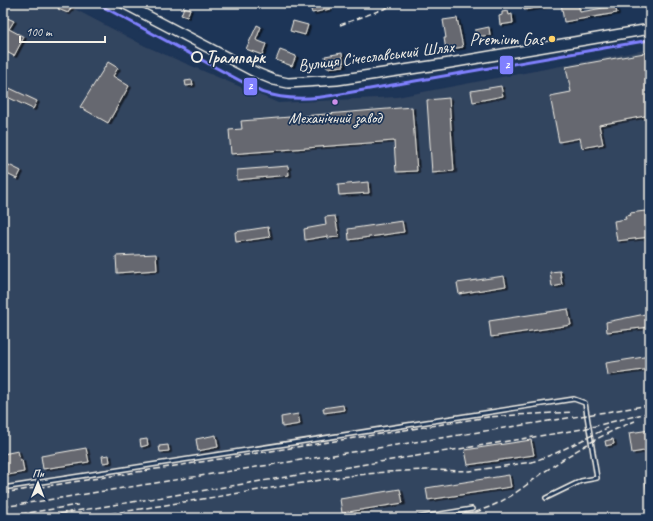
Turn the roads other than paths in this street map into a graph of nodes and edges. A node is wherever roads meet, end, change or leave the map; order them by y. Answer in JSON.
{"nodes":[{"id":1,"x":124,"y":3,"type":"edge"},
{"id":2,"x":650,"y":29,"type":"edge"},
{"id":3,"x":3,"y":488,"type":"edge"},
{"id":4,"x":546,"y":498,"type":"dead end"},
{"id":5,"x":472,"y":509,"type":"dead end"},
{"id":6,"x":416,"y":518,"type":"edge"}],
"edges":[{"from":1,"to":2,"type":"main road","name":"Вулиця Січеславський Шлях"},
{"from":3,"to":4,"type":"lane"},
{"from":5,"to":6,"type":"lane"}]}
